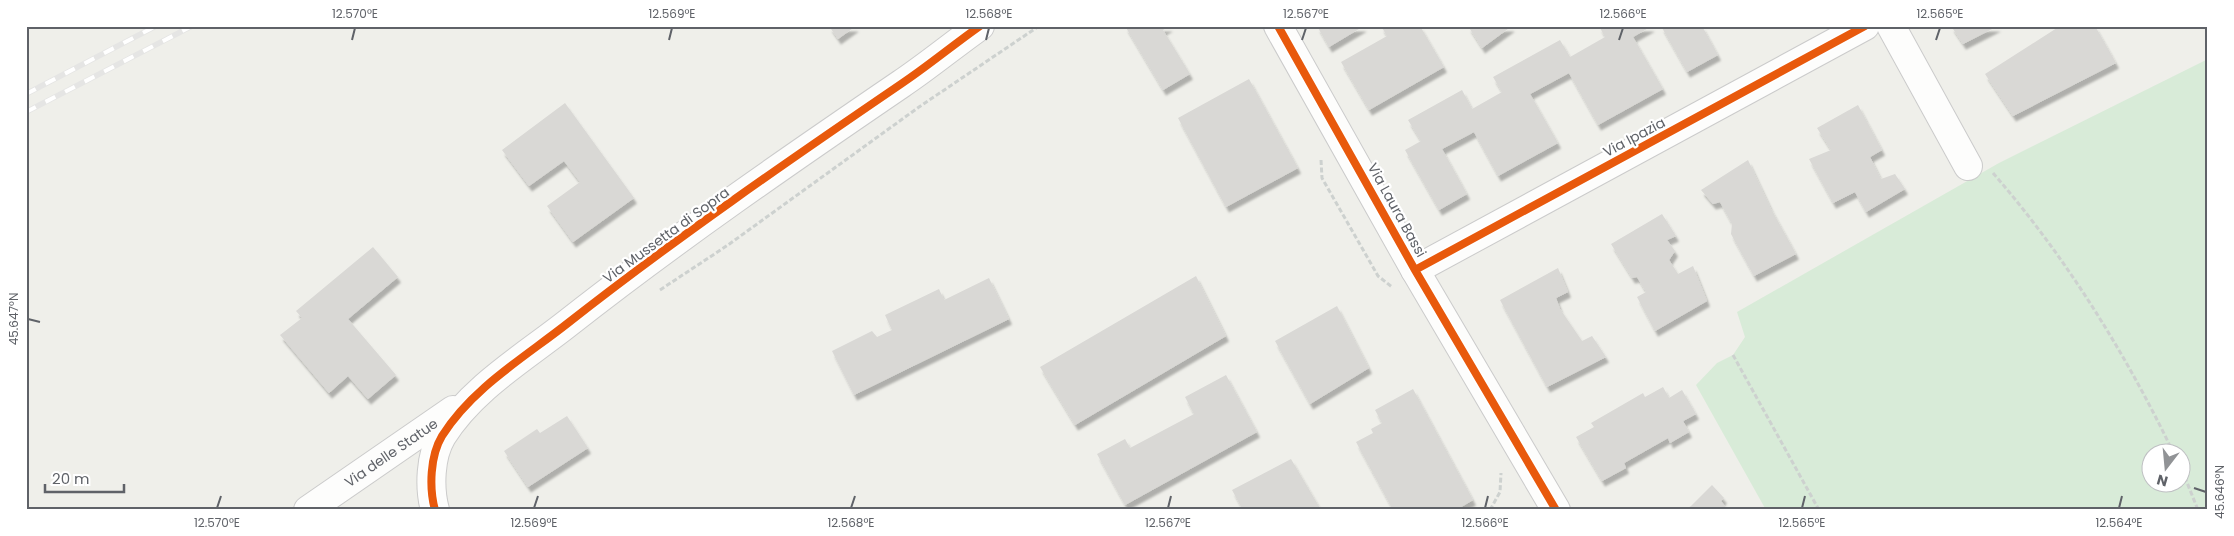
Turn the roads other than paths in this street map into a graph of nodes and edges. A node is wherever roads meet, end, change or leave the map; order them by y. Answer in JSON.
{"nodes":[{"id":1,"x":980,"y":26,"type":"edge"},
{"id":2,"x":1278,"y":26,"type":"edge"},
{"id":3,"x":1865,"y":26,"type":"edge"},
{"id":4,"x":1891,"y":26,"type":"edge"},
{"id":5,"x":1978,"y":167,"type":"road end"},
{"id":6,"x":1415,"y":270,"type":"junction"},
{"id":7,"x":475,"y":396,"type":"junction"},
{"id":8,"x":308,"y":510,"type":"edge"},
{"id":9,"x":435,"y":510,"type":"edge"},
{"id":10,"x":1556,"y":510,"type":"edge"}],
"edges":[{"from":1,"to":7,"type":"street","name":"Via Mussetta di Sopra"},
{"from":2,"to":6,"type":"street","name":"Via Laura Bassi"},
{"from":3,"to":6,"type":"street","name":"Via Ipazia"},
{"from":4,"to":5,"type":"street"},
{"from":6,"to":10,"type":"street","name":"Via Laura Bassi"},
{"from":7,"to":8,"type":"street","name":"Via delle Statue"},
{"from":7,"to":9,"type":"street","name":"Via Mussetta di Sopra"}]}
